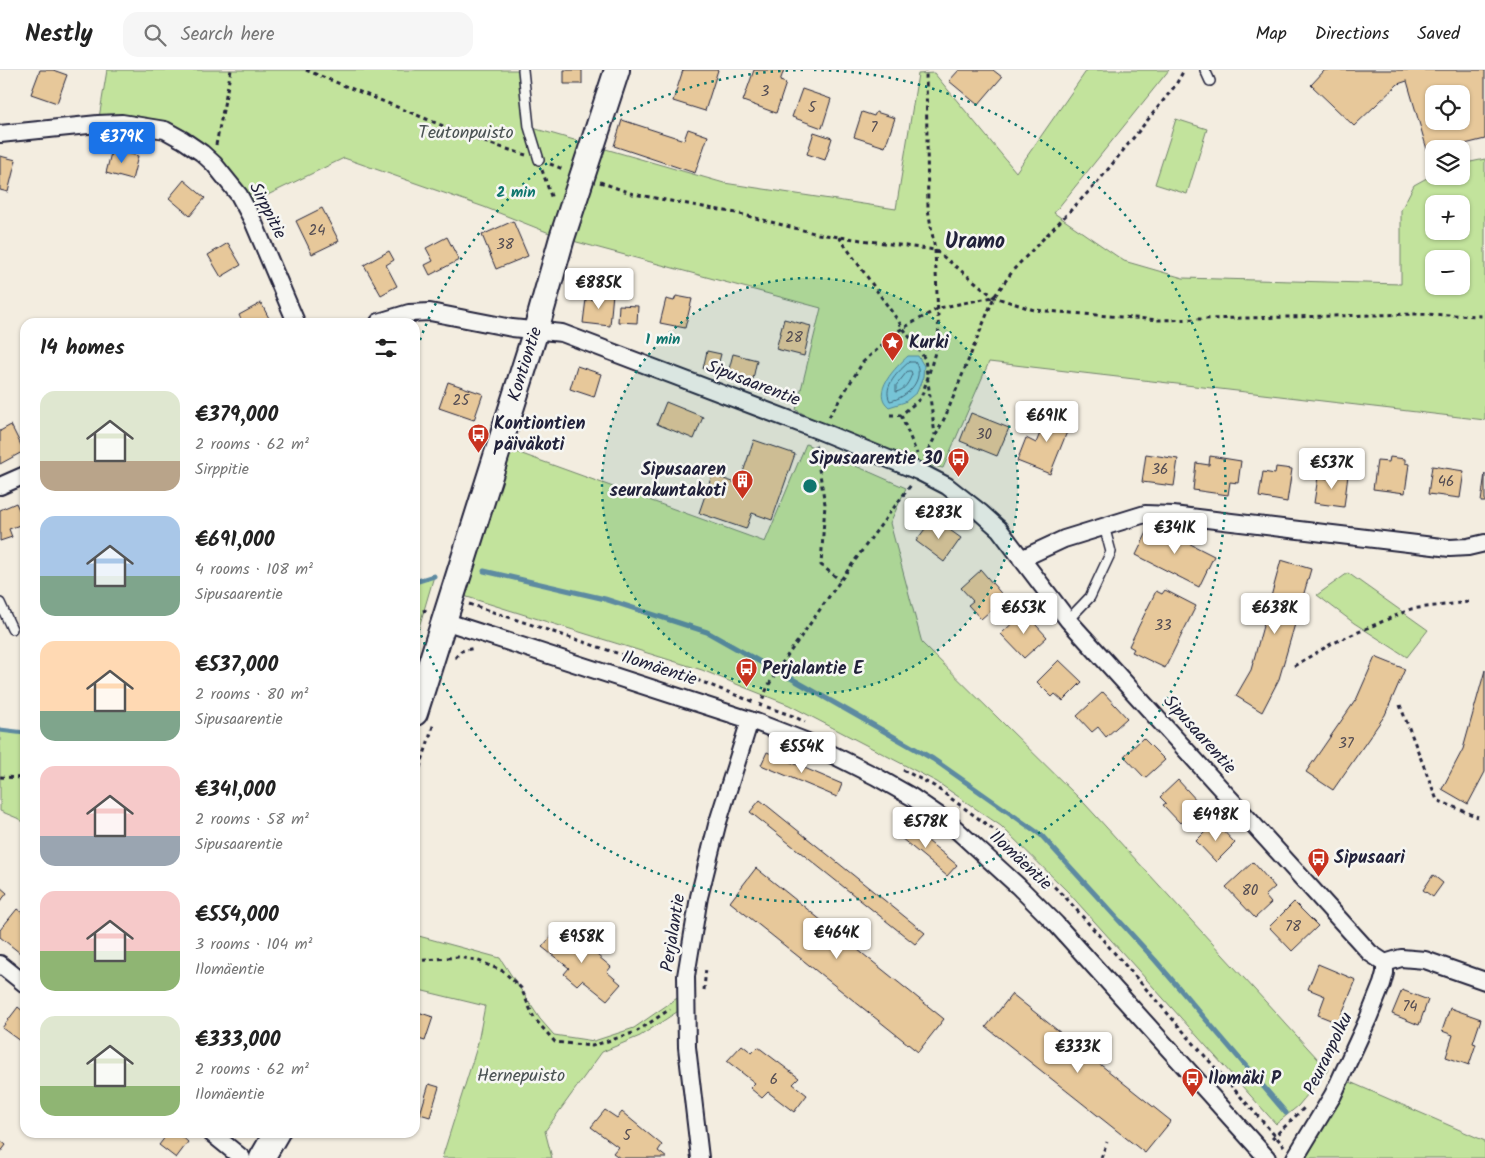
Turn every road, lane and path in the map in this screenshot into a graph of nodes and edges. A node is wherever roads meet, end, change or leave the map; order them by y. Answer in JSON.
{"nodes":[{"id":1,"x":231,"y":70,"type":"edge"},
{"id":2,"x":306,"y":70,"type":"edge"},
{"id":3,"x":523,"y":70,"type":"edge"},
{"id":4,"x":617,"y":70,"type":"edge"},
{"id":5,"x":926,"y":70,"type":"edge"},
{"id":6,"x":1184,"y":70,"type":"edge"},
{"id":7,"x":1206,"y":70,"type":"edge"},
{"id":8,"x":1210,"y":81,"type":"dead end"},
{"id":9,"x":0,"y":134,"type":"edge"},
{"id":10,"x":539,"y":160,"type":"junction"},
{"id":11,"x":214,"y":164,"type":"junction"},
{"id":12,"x":582,"y":177,"type":"junction"},
{"id":13,"x":555,"y":206,"type":"dead end"},
{"id":14,"x":839,"y":236,"type":"junction"},
{"id":15,"x":935,"y":250,"type":"junction"},
{"id":16,"x":994,"y":297,"type":"junction"},
{"id":17,"x":939,"y":308,"type":"junction"},
{"id":18,"x":1485,"y":316,"type":"edge"},
{"id":19,"x":294,"y":318,"type":"edge"},
{"id":20,"x":392,"y":318,"type":"edge"},
{"id":21,"x":903,"y":328,"type":"junction"},
{"id":22,"x":536,"y":330,"type":"junction"},
{"id":23,"x":928,"y":377,"type":"junction"},
{"id":24,"x":890,"y":415,"type":"dead end"},
{"id":25,"x":901,"y":415,"type":"junction"},
{"id":26,"x":820,"y":431,"type":"junction"},
{"id":27,"x":935,"y":436,"type":"junction"},
{"id":28,"x":814,"y":447,"type":"junction"},
{"id":29,"x":823,"y":451,"type":"dead end"},
{"id":30,"x":917,"y":474,"type":"junction"},
{"id":31,"x":20,"y":477,"type":"edge"},
{"id":32,"x":902,"y":482,"type":"dead end"},
{"id":33,"x":0,"y":486,"type":"edge"},
{"id":34,"x":918,"y":489,"type":"dead end"},
{"id":35,"x":1104,"y":526,"type":"junction"},
{"id":36,"x":1485,"y":543,"type":"edge"},
{"id":37,"x":1022,"y":559,"type":"junction"},
{"id":38,"x":840,"y":580,"type":"junction"},
{"id":39,"x":452,"y":598,"type":"junction"},
{"id":40,"x":1468,"y":602,"type":"dead end"},
{"id":41,"x":0,"y":603,"type":"edge"},
{"id":42,"x":488,"y":610,"type":"junction"},
{"id":43,"x":1068,"y":620,"type":"junction"},
{"id":44,"x":444,"y":621,"type":"junction"},
{"id":45,"x":12,"y":629,"type":"dead end"},
{"id":46,"x":479,"y":633,"type":"junction"},
{"id":47,"x":454,"y":659,"type":"dead end"},
{"id":48,"x":1294,"y":666,"type":"dead end"},
{"id":49,"x":760,"y":704,"type":"junction"},
{"id":50,"x":1400,"y":705,"type":"dead end"},
{"id":51,"x":425,"y":715,"type":"edge"},
{"id":52,"x":753,"y":721,"type":"junction"},
{"id":53,"x":811,"y":724,"type":"dead end"},
{"id":54,"x":420,"y":749,"type":"edge"},
{"id":55,"x":899,"y":768,"type":"dead end"},
{"id":56,"x":0,"y":777,"type":"edge"},
{"id":57,"x":20,"y":778,"type":"edge"},
{"id":58,"x":1478,"y":817,"type":"dead end"},
{"id":59,"x":420,"y":961,"type":"edge"},
{"id":60,"x":706,"y":962,"type":"dead end"},
{"id":61,"x":1385,"y":963,"type":"junction"},
{"id":62,"x":0,"y":964,"type":"edge"},
{"id":63,"x":20,"y":980,"type":"edge"},
{"id":64,"x":1485,"y":981,"type":"edge"},
{"id":65,"x":704,"y":991,"type":"dead end"},
{"id":66,"x":686,"y":997,"type":"junction"},
{"id":67,"x":217,"y":1138,"type":"edge"},
{"id":68,"x":274,"y":1138,"type":"edge"},
{"id":69,"x":1107,"y":1142,"type":"dead end"},
{"id":70,"x":1291,"y":1154,"type":"edge"},
{"id":71,"x":242,"y":1158,"type":"edge"},
{"id":72,"x":262,"y":1158,"type":"edge"},
{"id":73,"x":700,"y":1158,"type":"edge"},
{"id":74,"x":1101,"y":1158,"type":"edge"},
{"id":75,"x":1267,"y":1158,"type":"edge"}],
"edges":[{"from":1,"to":11,"type":"path"},
{"from":2,"to":10,"type":"path"},
{"from":3,"to":10,"type":"lane"},
{"from":4,"to":12,"type":"street","name":"Kontiontie"},
{"from":5,"to":15,"type":"path"},
{"from":6,"to":16,"type":"path"},
{"from":7,"to":8,"type":"lane"},
{"from":9,"to":11,"type":"street","name":"Sirppitie"},
{"from":10,"to":12,"type":"path"},
{"from":10,"to":13,"type":"path"},
{"from":11,"to":19,"type":"street","name":"Sirppitie"},
{"from":12,"to":14,"type":"path"},
{"from":12,"to":22,"type":"street","name":"Kontiontie"},
{"from":14,"to":15,"type":"path"},
{"from":14,"to":21,"type":"path"},
{"from":15,"to":16,"type":"path"},
{"from":15,"to":17,"type":"path"},
{"from":16,"to":17,"type":"path"},
{"from":16,"to":18,"type":"path"},
{"from":16,"to":27,"type":"path"},
{"from":17,"to":21,"type":"path"},
{"from":17,"to":23,"type":"path"},
{"from":20,"to":22,"type":"street","name":"Sipusaarentie"},
{"from":21,"to":23,"type":"path"},
{"from":21,"to":26,"type":"path"},
{"from":22,"to":26,"type":"street","name":"Sipusaarentie"},
{"from":22,"to":39,"type":"street","name":"Kontiontie"},
{"from":23,"to":25,"type":"path"},
{"from":23,"to":27,"type":"path"},
{"from":24,"to":25,"type":"path"},
{"from":25,"to":30,"type":"path"},
{"from":26,"to":28,"type":"path"},
{"from":26,"to":30,"type":"street","name":"Sipusaarentie"},
{"from":27,"to":30,"type":"path"},
{"from":28,"to":29,"type":"path"},
{"from":28,"to":38,"type":"path"},
{"from":30,"to":32,"type":"path"},
{"from":30,"to":34,"type":"path"},
{"from":30,"to":37,"type":"street","name":"Sipusaarentie"},
{"from":30,"to":38,"type":"path"},
{"from":31,"to":33,"type":"street"},
{"from":35,"to":36,"type":"street"},
{"from":35,"to":37,"type":"street"},
{"from":35,"to":43,"type":"lane"},
{"from":37,"to":43,"type":"street","name":"Sipusaarentie"},
{"from":38,"to":49,"type":"path"},
{"from":39,"to":42,"type":"path"},
{"from":39,"to":44,"type":"street","name":"Kontiontie"},
{"from":40,"to":48,"type":"path"},
{"from":41,"to":45,"type":"lane"},
{"from":42,"to":46,"type":"path"},
{"from":42,"to":49,"type":"path"},
{"from":43,"to":61,"type":"street","name":"Sipusaarentie"},
{"from":44,"to":46,"type":"street","name":"Ilomäentie"},
{"from":44,"to":51,"type":"street","name":"Kontiontie"},
{"from":46,"to":47,"type":"path"},
{"from":46,"to":52,"type":"street","name":"Ilomäentie"},
{"from":49,"to":52,"type":"path"},
{"from":49,"to":53,"type":"path"},
{"from":50,"to":58,"type":"path"},
{"from":51,"to":54,"type":"path"},
{"from":52,"to":66,"type":"street","name":"Perjalantie"},
{"from":52,"to":75,"type":"street","name":"Ilomäentie"},
{"from":55,"to":70,"type":"path"},
{"from":56,"to":57,"type":"path"},
{"from":59,"to":66,"type":"path"},
{"from":60,"to":65,"type":"path"},
{"from":61,"to":64,"type":"street"},
{"from":61,"to":70,"type":"street","name":"Peuranpolku"},
{"from":62,"to":63,"type":"street"},
{"from":66,"to":73,"type":"street","name":"Perjalantie"},
{"from":67,"to":71,"type":"street"},
{"from":68,"to":72,"type":"street"},
{"from":69,"to":74,"type":"path"}]}
